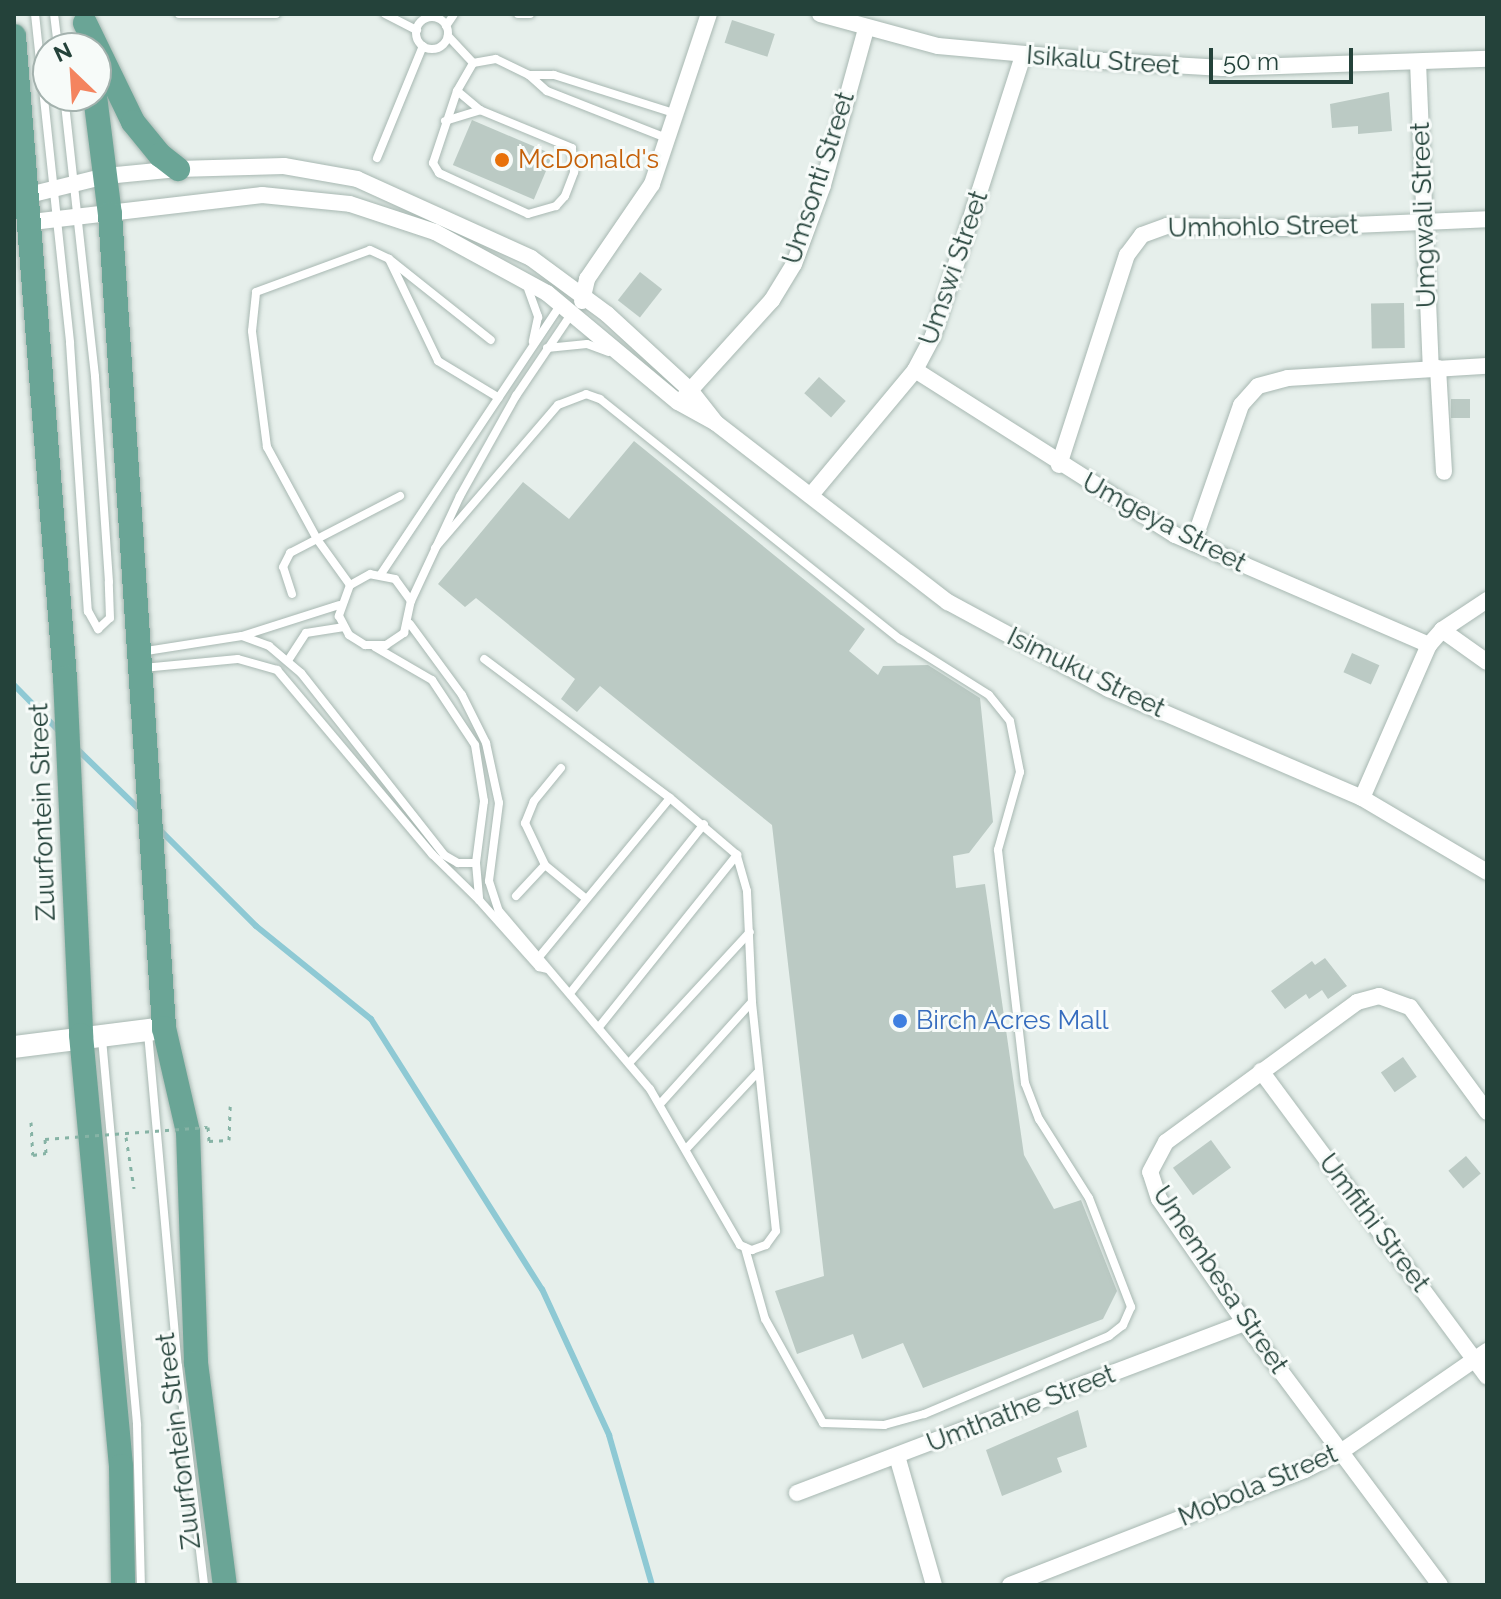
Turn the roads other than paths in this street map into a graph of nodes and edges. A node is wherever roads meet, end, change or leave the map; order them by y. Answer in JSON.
{"nodes":[{"id":1,"x":35,"y":14,"type":"edge"},
{"id":2,"x":179,"y":14,"type":"edge"},
{"id":3,"x":276,"y":14,"type":"edge"},
{"id":4,"x":385,"y":14,"type":"edge"},
{"id":5,"x":454,"y":14,"type":"edge"},
{"id":6,"x":518,"y":14,"type":"edge"},
{"id":7,"x":530,"y":14,"type":"edge"},
{"id":8,"x":709,"y":14,"type":"edge"},
{"id":9,"x":820,"y":14,"type":"edge"},
{"id":10,"x":85,"y":18,"type":"edge"},
{"id":11,"x":866,"y":29,"type":"junction"},
{"id":12,"x":417,"y":30,"type":"junction"},
{"id":13,"x":447,"y":31,"type":"junction"},
{"id":14,"x":14,"y":36,"type":"edge"},
{"id":15,"x":423,"y":46,"type":"junction"},
{"id":16,"x":1023,"y":55,"type":"junction"},
{"id":17,"x":1487,"y":59,"type":"edge"},
{"id":18,"x":1418,"y":62,"type":"junction"},
{"id":19,"x":473,"y":63,"type":"junction"},
{"id":20,"x":529,"y":75,"type":"junction"},
{"id":21,"x":457,"y":91,"type":"junction"},
{"id":22,"x":480,"y":110,"type":"junction"},
{"id":23,"x":66,"y":112,"type":"edge"},
{"id":24,"x":97,"y":112,"type":"edge"},
{"id":25,"x":677,"y":114,"type":"junction"},
{"id":26,"x":445,"y":121,"type":"junction"},
{"id":27,"x":669,"y":139,"type":"junction"},
{"id":28,"x":377,"y":158,"type":"dead end"},
{"id":29,"x":178,"y":169,"type":"junction"},
{"id":30,"x":106,"y":176,"type":"junction"},
{"id":31,"x":75,"y":183,"type":"junction"},
{"id":32,"x":53,"y":188,"type":"junction"},
{"id":33,"x":29,"y":211,"type":"edge"},
{"id":34,"x":110,"y":214,"type":"junction"},
{"id":35,"x":79,"y":217,"type":"junction"},
{"id":36,"x":1487,"y":219,"type":"edge"},
{"id":37,"x":1423,"y":223,"type":"junction"},
{"id":38,"x":389,"y":259,"type":"junction"},
{"id":39,"x":523,"y":276,"type":"junction"},
{"id":40,"x":581,"y":287,"type":"junction"},
{"id":41,"x":568,"y":308,"type":"junction"},
{"id":42,"x":491,"y":340,"type":"dead end"},
{"id":43,"x":547,"y":348,"type":"junction"},
{"id":44,"x":527,"y":357,"type":"junction"},
{"id":45,"x":631,"y":363,"type":"junction"},
{"id":46,"x":1487,"y":366,"type":"edge"},
{"id":47,"x":1435,"y":368,"type":"junction"},
{"id":48,"x":915,"y":370,"type":"junction"},
{"id":49,"x":690,"y":390,"type":"junction"},
{"id":50,"x":499,"y":398,"type":"junction"},
{"id":51,"x":678,"y":402,"type":"junction"},
{"id":52,"x":716,"y":423,"type":"junction"},
{"id":53,"x":1059,"y":465,"type":"junction"},
{"id":54,"x":1444,"y":472,"type":"dead end"},
{"id":55,"x":811,"y":495,"type":"junction"},
{"id":56,"x":400,"y":496,"type":"dead end"},
{"id":57,"x":317,"y":539,"type":"junction"},
{"id":58,"x":1193,"y":543,"type":"junction"},
{"id":59,"x":435,"y":548,"type":"junction"},
{"id":60,"x":381,"y":574,"type":"junction"},
{"id":61,"x":350,"y":585,"type":"junction"},
{"id":62,"x":292,"y":594,"type":"dead end"},
{"id":63,"x":1487,"y":600,"type":"edge"},
{"id":64,"x":411,"y":601,"type":"junction"},
{"id":65,"x":339,"y":605,"type":"junction"},
{"id":66,"x":410,"y":624,"type":"junction"},
{"id":67,"x":343,"y":627,"type":"junction"},
{"id":68,"x":1442,"y":630,"type":"junction"},
{"id":69,"x":242,"y":636,"type":"junction"},
{"id":70,"x":1429,"y":645,"type":"junction"},
{"id":71,"x":375,"y":647,"type":"junction"},
{"id":72,"x":289,"y":659,"type":"junction"},
{"id":73,"x":484,"y":659,"type":"dead end"},
{"id":74,"x":140,"y":660,"type":"junction"},
{"id":75,"x":1487,"y":662,"type":"edge"},
{"id":76,"x":561,"y":768,"type":"dead end"},
{"id":77,"x":670,"y":798,"type":"junction"},
{"id":78,"x":1362,"y":798,"type":"junction"},
{"id":79,"x":704,"y":824,"type":"junction"},
{"id":80,"x":737,"y":855,"type":"junction"},
{"id":81,"x":476,"y":863,"type":"junction"},
{"id":82,"x":545,"y":865,"type":"junction"},
{"id":83,"x":1487,"y":872,"type":"edge"},
{"id":84,"x":516,"y":896,"type":"dead end"},
{"id":85,"x":584,"y":897,"type":"junction"},
{"id":86,"x":479,"y":900,"type":"junction"},
{"id":87,"x":750,"y":932,"type":"junction"},
{"id":88,"x":539,"y":957,"type":"junction"},
{"id":89,"x":549,"y":969,"type":"junction"},
{"id":90,"x":571,"y":992,"type":"junction"},
{"id":91,"x":752,"y":1002,"type":"junction"},
{"id":92,"x":599,"y":1027,"type":"junction"},
{"id":93,"x":156,"y":1028,"type":"junction"},
{"id":94,"x":91,"y":1034,"type":"junction"},
{"id":95,"x":14,"y":1047,"type":"edge"},
{"id":96,"x":629,"y":1063,"type":"junction"},
{"id":97,"x":759,"y":1071,"type":"junction"},
{"id":98,"x":1261,"y":1071,"type":"junction"},
{"id":99,"x":660,"y":1104,"type":"junction"},
{"id":100,"x":1487,"y":1112,"type":"edge"},
{"id":101,"x":687,"y":1148,"type":"junction"},
{"id":102,"x":745,"y":1248,"type":"junction"},
{"id":103,"x":1245,"y":1323,"type":"junction"},
{"id":104,"x":1481,"y":1355,"type":"edge"},
{"id":105,"x":1487,"y":1376,"type":"edge"},
{"id":106,"x":1342,"y":1451,"type":"junction"},
{"id":107,"x":897,"y":1456,"type":"junction"},
{"id":108,"x":797,"y":1493,"type":"dead end"},
{"id":109,"x":123,"y":1585,"type":"edge"},
{"id":110,"x":141,"y":1585,"type":"edge"},
{"id":111,"x":204,"y":1585,"type":"edge"},
{"id":112,"x":225,"y":1585,"type":"edge"},
{"id":113,"x":934,"y":1585,"type":"edge"},
{"id":114,"x":1010,"y":1585,"type":"edge"},
{"id":115,"x":1440,"y":1585,"type":"edge"}],
"edges":[{"from":1,"to":32,"type":"lane"},
{"from":2,"to":3,"type":"lane"},
{"from":4,"to":12,"type":"lane"},
{"from":5,"to":13,"type":"lane"},
{"from":6,"to":7,"type":"lane"},
{"from":8,"to":25,"type":"street"},
{"from":9,"to":11,"type":"street","name":"Isikalu Street"},
{"from":10,"to":29,"type":"main road"},
{"from":11,"to":16,"type":"street","name":"Isikalu Street"},
{"from":11,"to":49,"type":"street","name":"Umsonti Street"},
{"from":12,"to":13,"type":"lane"},
{"from":12,"to":15,"type":"lane"},
{"from":13,"to":15,"type":"lane"},
{"from":13,"to":19,"type":"lane"},
{"from":14,"to":33,"type":"main road","name":"Zuurfontein Street"},
{"from":15,"to":28,"type":"lane"},
{"from":16,"to":18,"type":"street","name":"Isikalu Street"},
{"from":16,"to":48,"type":"street","name":"Umswi Street"},
{"from":17,"to":18,"type":"street","name":"Isikalu Street"},
{"from":18,"to":37,"type":"street","name":"Umgwali Street"},
{"from":19,"to":20,"type":"lane"},
{"from":19,"to":21,"type":"lane"},
{"from":20,"to":25,"type":"lane"},
{"from":20,"to":27,"type":"lane"},
{"from":21,"to":22,"type":"lane"},
{"from":21,"to":26,"type":"lane"},
{"from":22,"to":26,"type":"lane"},
{"from":22,"to":26,"type":"lane"},
{"from":23,"to":31,"type":"lane"},
{"from":24,"to":30,"type":"main road","name":"Zuurfontein Street"},
{"from":25,"to":27,"type":"street"},
{"from":27,"to":40,"type":"street"},
{"from":29,"to":30,"type":"street","name":"Isimuku Street"},
{"from":29,"to":40,"type":"street","name":"Isimuku Street"},
{"from":30,"to":31,"type":"street","name":"Isimuku Street"},
{"from":30,"to":34,"type":"main road","name":"Zuurfontein Street"},
{"from":31,"to":32,"type":"street","name":"Isimuku Street"},
{"from":31,"to":35,"type":"lane"},
{"from":32,"to":33,"type":"street","name":"Isimuku Street"},
{"from":32,"to":33,"type":"lane"},
{"from":33,"to":35,"type":"street","name":"Isimuku Street"},
{"from":33,"to":35,"type":"lane"},
{"from":33,"to":94,"type":"main road","name":"Zuurfontein Street"},
{"from":34,"to":35,"type":"street","name":"Isimuku Street"},
{"from":34,"to":39,"type":"street","name":"Isimuku Street"},
{"from":34,"to":74,"type":"main road","name":"Zuurfontein Street"},
{"from":36,"to":37,"type":"street","name":"Umhohlo Street"},
{"from":37,"to":47,"type":"street","name":"Umgwali Street"},
{"from":37,"to":53,"type":"street","name":"Umhohlo Street"},
{"from":38,"to":42,"type":"lane"},
{"from":38,"to":50,"type":"lane"},
{"from":38,"to":57,"type":"lane"},
{"from":39,"to":41,"type":"street","name":"Isimuku Street"},
{"from":39,"to":44,"type":"lane"},
{"from":40,"to":41,"type":"street"},
{"from":40,"to":49,"type":"street","name":"Isimuku Street"},
{"from":41,"to":43,"type":"lane"},
{"from":41,"to":44,"type":"lane"},
{"from":41,"to":45,"type":"street","name":"Isimuku Street"},
{"from":43,"to":45,"type":"lane"},
{"from":43,"to":59,"type":"lane"},
{"from":44,"to":50,"type":"lane"},
{"from":45,"to":51,"type":"street","name":"Isimuku Street"},
{"from":46,"to":47,"type":"street"},
{"from":47,"to":54,"type":"street","name":"Umgwali Street"},
{"from":47,"to":58,"type":"street"},
{"from":48,"to":53,"type":"street","name":"Umgeya Street"},
{"from":48,"to":55,"type":"street","name":"Umswi Street"},
{"from":49,"to":51,"type":"street","name":"Umsonti Street"},
{"from":49,"to":52,"type":"street","name":"Isimuku Street"},
{"from":50,"to":60,"type":"lane"},
{"from":51,"to":52,"type":"street","name":"Isimuku Street"},
{"from":52,"to":55,"type":"street","name":"Isimuku Street"},
{"from":53,"to":58,"type":"street","name":"Umgeya Street"},
{"from":55,"to":78,"type":"street","name":"Isimuku Street"},
{"from":56,"to":57,"type":"lane"},
{"from":57,"to":61,"type":"lane"},
{"from":57,"to":62,"type":"lane"},
{"from":58,"to":70,"type":"street","name":"Umgeya Street"},
{"from":59,"to":64,"type":"lane"},
{"from":59,"to":102,"type":"lane"},
{"from":60,"to":61,"type":"lane"},
{"from":60,"to":64,"type":"lane"},
{"from":61,"to":65,"type":"lane"},
{"from":63,"to":68,"type":"street"},
{"from":64,"to":66,"type":"lane"},
{"from":65,"to":67,"type":"lane"},
{"from":65,"to":69,"type":"lane"},
{"from":66,"to":71,"type":"lane"},
{"from":66,"to":88,"type":"lane"},
{"from":67,"to":71,"type":"lane"},
{"from":67,"to":72,"type":"lane"},
{"from":68,"to":70,"type":"street"},
{"from":68,"to":75,"type":"street"},
{"from":69,"to":72,"type":"lane"},
{"from":69,"to":74,"type":"lane"},
{"from":70,"to":78,"type":"street"},
{"from":71,"to":81,"type":"lane"},
{"from":72,"to":81,"type":"lane"},
{"from":73,"to":77,"type":"lane"},
{"from":74,"to":86,"type":"lane"},
{"from":74,"to":93,"type":"main road","name":"Zuurfontein Street"},
{"from":76,"to":82,"type":"lane"},
{"from":77,"to":79,"type":"lane"},
{"from":77,"to":85,"type":"lane"},
{"from":78,"to":83,"type":"street","name":"Isimuku Street"},
{"from":79,"to":80,"type":"lane"},
{"from":79,"to":90,"type":"lane"},
{"from":80,"to":87,"type":"lane"},
{"from":80,"to":92,"type":"lane"},
{"from":81,"to":86,"type":"lane"},
{"from":82,"to":84,"type":"lane"},
{"from":82,"to":85,"type":"lane"},
{"from":85,"to":88,"type":"lane"},
{"from":86,"to":89,"type":"lane"},
{"from":87,"to":91,"type":"lane"},
{"from":87,"to":96,"type":"lane"},
{"from":88,"to":89,"type":"lane"},
{"from":89,"to":90,"type":"lane"},
{"from":90,"to":92,"type":"lane"},
{"from":91,"to":97,"type":"lane"},
{"from":91,"to":99,"type":"lane"},
{"from":92,"to":96,"type":"lane"},
{"from":93,"to":94,"type":"street"},
{"from":93,"to":111,"type":"lane"},
{"from":93,"to":112,"type":"main road","name":"Zuurfontein Street"},
{"from":94,"to":95,"type":"street"},
{"from":94,"to":109,"type":"main road","name":"Zuurfontein Street"},
{"from":94,"to":110,"type":"lane"},
{"from":96,"to":99,"type":"lane"},
{"from":97,"to":101,"type":"lane"},
{"from":97,"to":102,"type":"lane"},
{"from":98,"to":100,"type":"street","name":"Umembesa Street"},
{"from":98,"to":103,"type":"street","name":"Umembesa Street"},
{"from":98,"to":104,"type":"street","name":"Umfithi Street"},
{"from":99,"to":101,"type":"lane"},
{"from":101,"to":102,"type":"lane"},
{"from":103,"to":106,"type":"street","name":"Umembesa Street"},
{"from":103,"to":107,"type":"street","name":"Umthathe Street"},
{"from":104,"to":105,"type":"street","name":"Umfithi Street"},
{"from":104,"to":106,"type":"street","name":"Mobola Street"},
{"from":106,"to":114,"type":"street","name":"Mobola Street"},
{"from":106,"to":115,"type":"street","name":"Umembesa Street"},
{"from":107,"to":108,"type":"street","name":"Umthathe Street"},
{"from":107,"to":113,"type":"street"}]}
